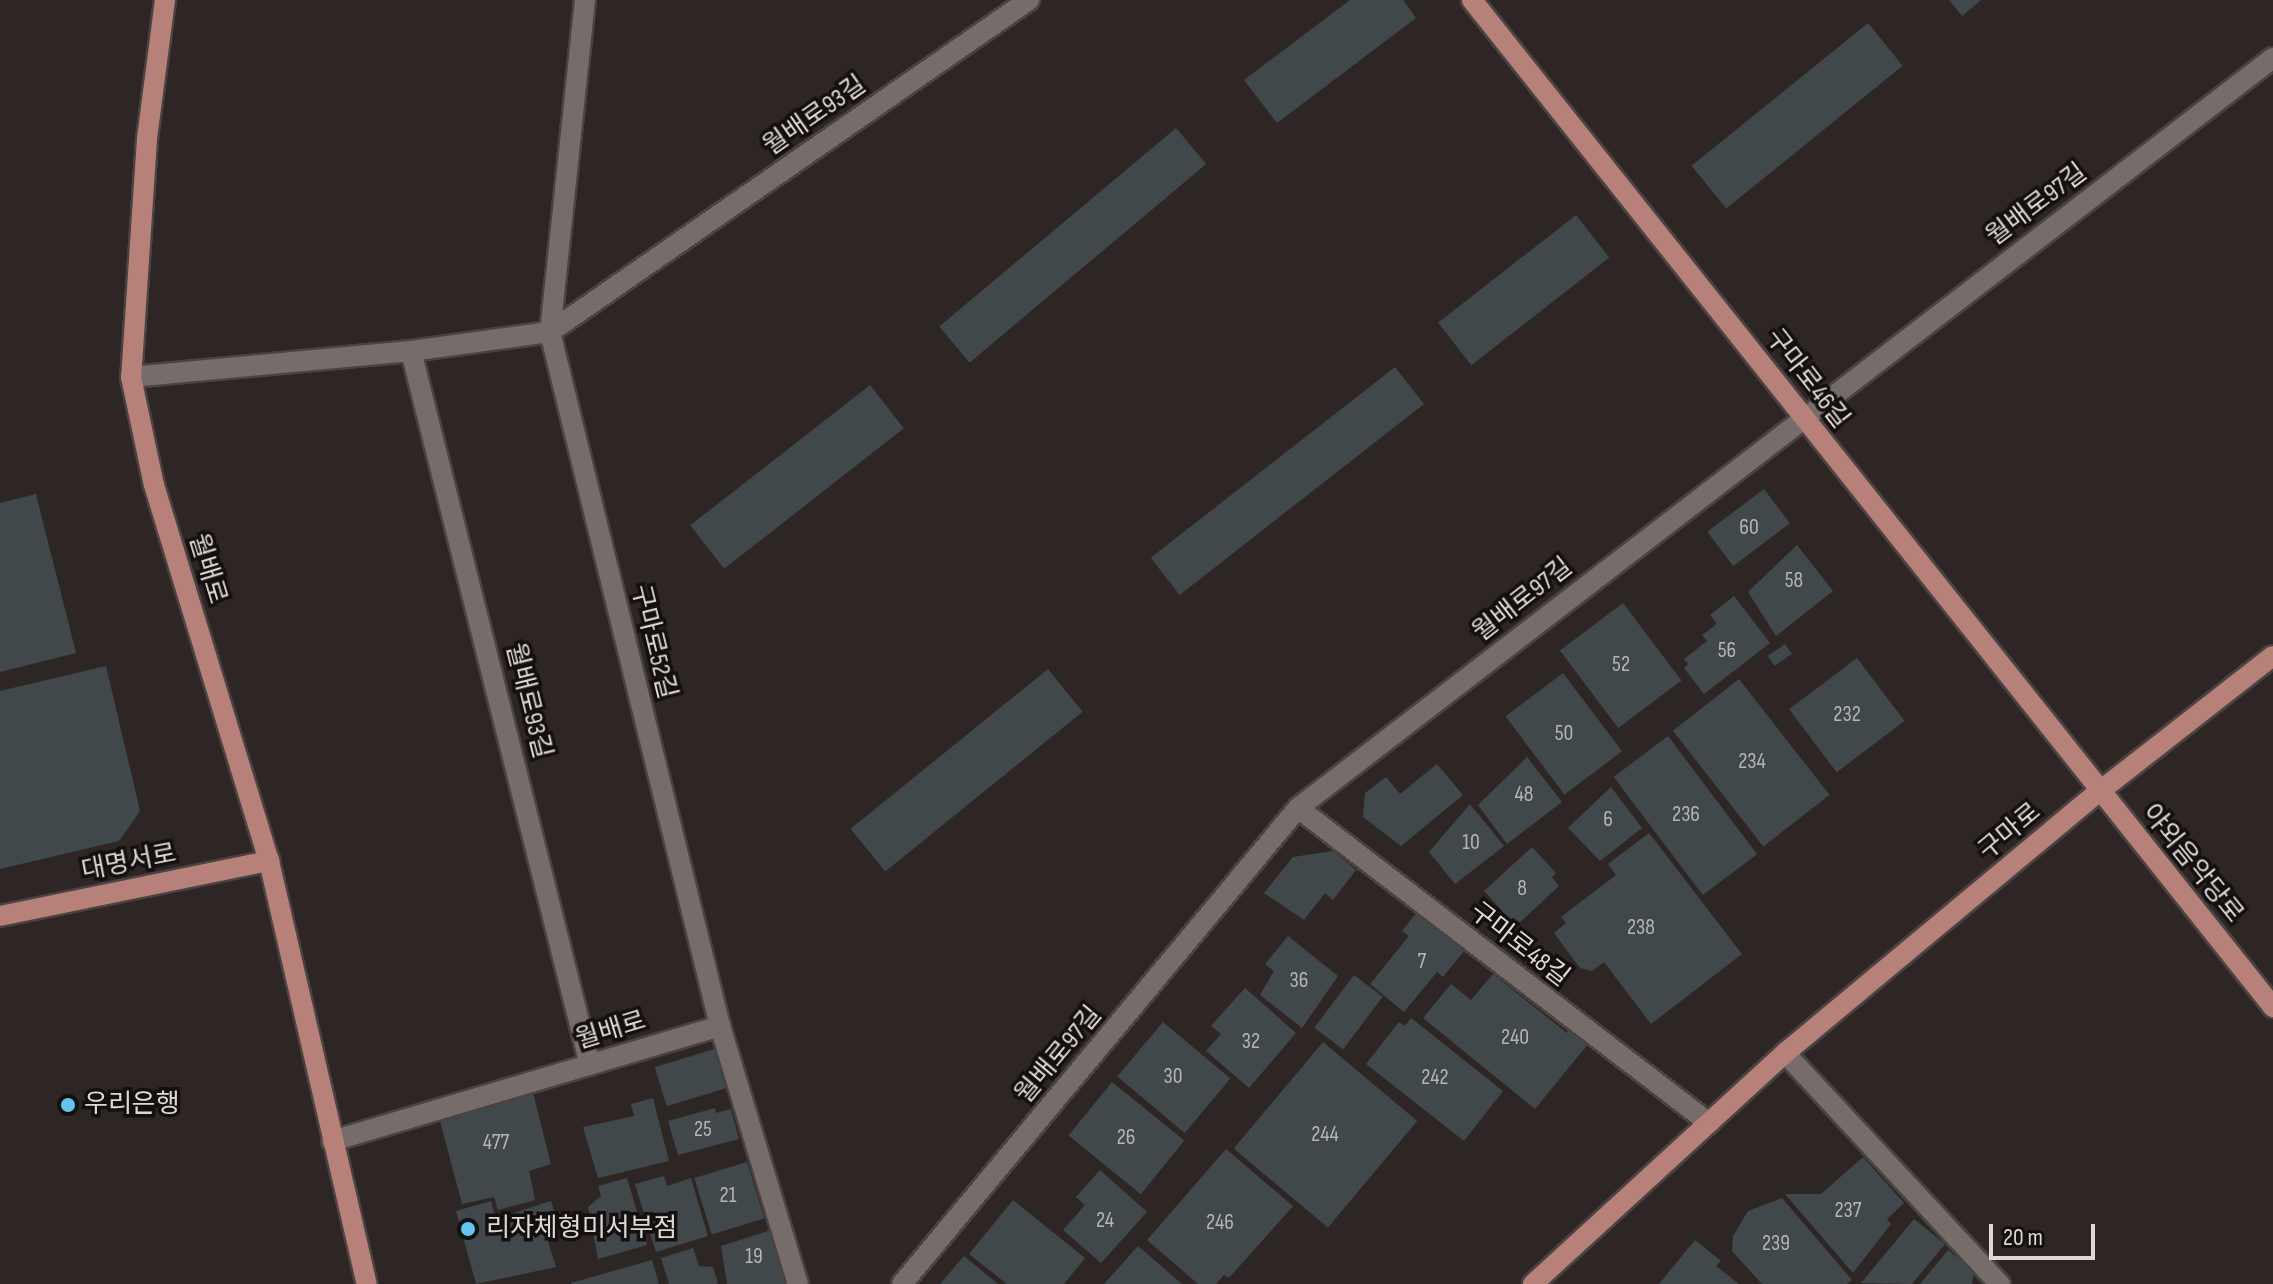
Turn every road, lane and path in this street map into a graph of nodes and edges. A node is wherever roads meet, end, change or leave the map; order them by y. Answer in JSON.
{"nodes":[{"id":1,"x":165,"y":0,"type":"edge"},
{"id":2,"x":585,"y":0,"type":"edge"},
{"id":3,"x":1029,"y":0,"type":"edge"},
{"id":4,"x":1472,"y":0,"type":"edge"},
{"id":5,"x":2273,"y":58,"type":"edge"},
{"id":6,"x":550,"y":332,"type":"junction"},
{"id":7,"x":411,"y":351,"type":"junction"},
{"id":8,"x":131,"y":377,"type":"junction"},
{"id":9,"x":1802,"y":415,"type":"junction"},
{"id":10,"x":2273,"y":656,"type":"edge"},
{"id":11,"x":2100,"y":791,"type":"junction"},
{"id":12,"x":1298,"y":808,"type":"junction"},
{"id":13,"x":269,"y":861,"type":"junction"},
{"id":14,"x":0,"y":916,"type":"edge"},
{"id":15,"x":2273,"y":1007,"type":"edge"},
{"id":16,"x":720,"y":1026,"type":"junction"},
{"id":17,"x":1785,"y":1053,"type":"junction"},
{"id":18,"x":590,"y":1065,"type":"junction"},
{"id":19,"x":1709,"y":1123,"type":"junction"},
{"id":20,"x":332,"y":1141,"type":"junction"},
{"id":21,"x":1998,"y":1283,"type":"edge"},
{"id":22,"x":367,"y":1284,"type":"edge"},
{"id":23,"x":798,"y":1284,"type":"edge"},
{"id":24,"x":902,"y":1284,"type":"edge"},
{"id":25,"x":1533,"y":1284,"type":"edge"}],
"edges":[{"from":1,"to":8,"type":"main road","name":"월배로"},
{"from":2,"to":6,"type":"street","name":"구마로52길"},
{"from":3,"to":6,"type":"street","name":"월배로93길"},
{"from":4,"to":9,"type":"main road","name":"구마로46길"},
{"from":5,"to":9,"type":"street","name":"월배로97길"},
{"from":6,"to":7,"type":"street","name":"월배로93길"},
{"from":6,"to":16,"type":"street","name":"구마로52길"},
{"from":7,"to":8,"type":"street","name":"월배로93길"},
{"from":7,"to":18,"type":"street","name":"월배로93길"},
{"from":8,"to":13,"type":"main road","name":"월배로"},
{"from":9,"to":11,"type":"main road","name":"구마로46길"},
{"from":9,"to":12,"type":"street","name":"월배로97길"},
{"from":10,"to":11,"type":"main road","name":"구마로"},
{"from":11,"to":15,"type":"main road","name":"야외음악당로"},
{"from":11,"to":17,"type":"main road","name":"구마로"},
{"from":12,"to":19,"type":"street","name":"구마로48길"},
{"from":12,"to":24,"type":"street","name":"월배로97길"},
{"from":13,"to":14,"type":"main road","name":"대명서로"},
{"from":13,"to":20,"type":"main road","name":"월배로"},
{"from":16,"to":18,"type":"street","name":"월배로"},
{"from":16,"to":23,"type":"street","name":"구마로52길"},
{"from":17,"to":19,"type":"main road","name":"구마로"},
{"from":17,"to":21,"type":"street"},
{"from":18,"to":20,"type":"street","name":"월배로"},
{"from":19,"to":25,"type":"main road","name":"구마로"},
{"from":20,"to":22,"type":"main road","name":"월배로"}]}
